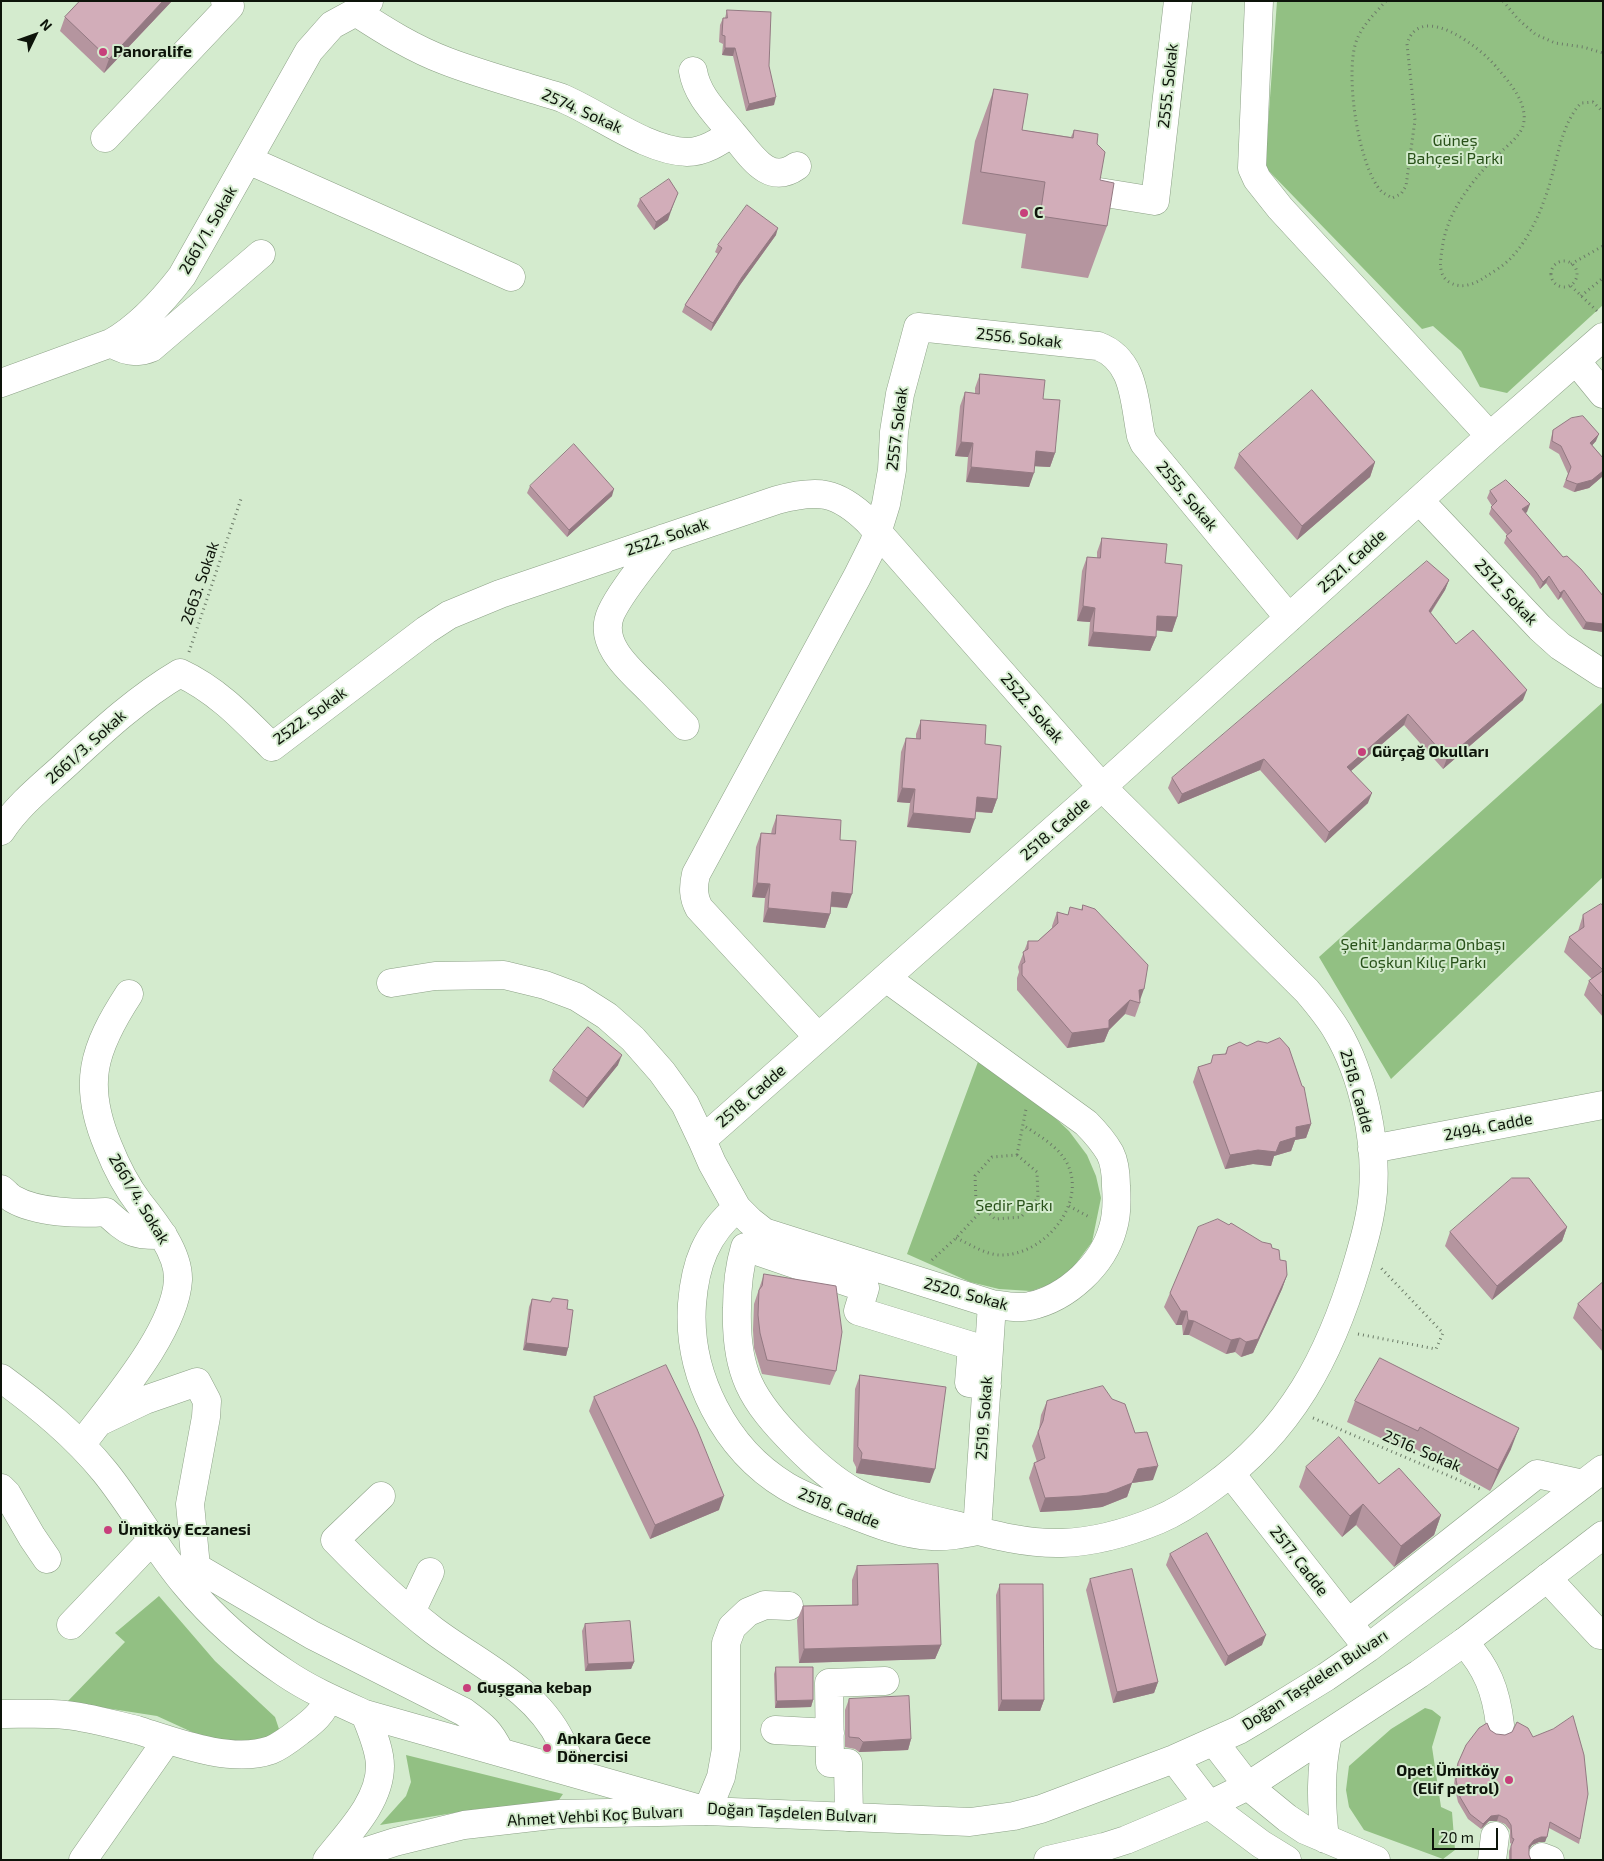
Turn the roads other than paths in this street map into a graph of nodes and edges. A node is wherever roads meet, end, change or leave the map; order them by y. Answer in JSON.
{"nodes":[{"id":1,"x":225,"y":1,"type":"edge"},
{"id":2,"x":1178,"y":1,"type":"edge"},
{"id":3,"x":1259,"y":1,"type":"edge"},
{"id":4,"x":362,"y":7,"type":"edge"},
{"id":5,"x":692,"y":71,"type":"dead end"},
{"id":6,"x":732,"y":133,"type":"junction"},
{"id":7,"x":105,"y":138,"type":"dead end"},
{"id":8,"x":248,"y":160,"type":"junction"},
{"id":9,"x":797,"y":166,"type":"dead end"},
{"id":10,"x":1093,"y":191,"type":"edge"},
{"id":11,"x":261,"y":254,"type":"dead end"},
{"id":12,"x":510,"y":277,"type":"dead end"},
{"id":13,"x":918,"y":327,"type":"joint"},
{"id":14,"x":1603,"y":337,"type":"edge"},
{"id":15,"x":110,"y":343,"type":"junction"},
{"id":16,"x":1117,"y":358,"type":"joint"},
{"id":17,"x":1576,"y":361,"type":"junction"},
{"id":18,"x":1,"y":383,"type":"edge"},
{"id":19,"x":1603,"y":394,"type":"edge"},
{"id":20,"x":1490,"y":436,"type":"junction"},
{"id":21,"x":1419,"y":500,"type":"junction"},
{"id":22,"x":878,"y":531,"type":"junction"},
{"id":23,"x":664,"y":538,"type":"junction"},
{"id":24,"x":1290,"y":618,"type":"junction"},
{"id":25,"x":180,"y":673,"type":"joint"},
{"id":26,"x":1603,"y":674,"type":"edge"},
{"id":27,"x":685,"y":726,"type":"dead end"},
{"id":28,"x":1102,"y":788,"type":"junction"},
{"id":29,"x":1,"y":831,"type":"edge"},
{"id":30,"x":886,"y":978,"type":"junction"},
{"id":31,"x":391,"y":983,"type":"dead end"},
{"id":32,"x":129,"y":994,"type":"dead end"},
{"id":33,"x":818,"y":1037,"type":"junction"},
{"id":34,"x":1603,"y":1105,"type":"edge"},
{"id":35,"x":702,"y":1140,"type":"junction"},
{"id":36,"x":1372,"y":1149,"type":"junction"},
{"id":37,"x":1,"y":1189,"type":"edge"},
{"id":38,"x":737,"y":1208,"type":"junction"},
{"id":39,"x":163,"y":1235,"type":"junction"},
{"id":40,"x":992,"y":1304,"type":"junction"},
{"id":41,"x":1,"y":1378,"type":"edge"},
{"id":42,"x":987,"y":1386,"type":"junction"},
{"id":43,"x":97,"y":1423,"type":"junction"},
{"id":44,"x":81,"y":1445,"type":"junction"},
{"id":45,"x":1231,"y":1474,"type":"junction"},
{"id":46,"x":1593,"y":1477,"type":"edge"},
{"id":47,"x":1,"y":1488,"type":"edge"},
{"id":48,"x":380,"y":1496,"type":"dead end"},
{"id":49,"x":977,"y":1531,"type":"junction"},
{"id":50,"x":1603,"y":1535,"type":"edge"},
{"id":51,"x":153,"y":1538,"type":"junction"},
{"id":52,"x":48,"y":1559,"type":"dead end"},
{"id":53,"x":430,"y":1572,"type":"dead end"},
{"id":54,"x":188,"y":1573,"type":"junction"},
{"id":55,"x":1547,"y":1578,"type":"junction"},
{"id":56,"x":789,"y":1606,"type":"dead end"},
{"id":57,"x":411,"y":1612,"type":"junction"},
{"id":58,"x":1348,"y":1623,"type":"junction"},
{"id":59,"x":71,"y":1625,"type":"dead end"},
{"id":60,"x":1600,"y":1635,"type":"dead end"},
{"id":61,"x":1464,"y":1642,"type":"junction"},
{"id":62,"x":1368,"y":1648,"type":"junction"},
{"id":63,"x":885,"y":1682,"type":"dead end"},
{"id":64,"x":328,"y":1697,"type":"junction"},
{"id":65,"x":1,"y":1714,"type":"edge"},
{"id":66,"x":365,"y":1714,"type":"junction"},
{"id":67,"x":1500,"y":1725,"type":"dead end"},
{"id":68,"x":775,"y":1730,"type":"dead end"},
{"id":69,"x":830,"y":1733,"type":"junction"},
{"id":70,"x":1328,"y":1735,"type":"junction"},
{"id":71,"x":167,"y":1740,"type":"junction"},
{"id":72,"x":1214,"y":1742,"type":"junction"},
{"id":73,"x":500,"y":1752,"type":"junction"},
{"id":74,"x":1174,"y":1759,"type":"junction"},
{"id":75,"x":573,"y":1773,"type":"junction"},
{"id":76,"x":1248,"y":1786,"type":"junction"},
{"id":77,"x":1210,"y":1805,"type":"junction"},
{"id":78,"x":707,"y":1811,"type":"junction"},
{"id":79,"x":849,"y":1817,"type":"junction"},
{"id":80,"x":1326,"y":1839,"type":"junction"},
{"id":81,"x":83,"y":1860,"type":"edge"},
{"id":82,"x":327,"y":1860,"type":"edge"},
{"id":83,"x":338,"y":1860,"type":"edge"},
{"id":84,"x":1048,"y":1860,"type":"edge"},
{"id":85,"x":1287,"y":1860,"type":"edge"},
{"id":86,"x":1376,"y":1860,"type":"edge"}],
"edges":[{"from":1,"to":7,"type":"street"},
{"from":2,"to":10,"type":"street","name":"2555. Sokak"},
{"from":3,"to":20,"type":"street"},
{"from":4,"to":6,"type":"street","name":"2574. Sokak"},
{"from":4,"to":8,"type":"street","name":"2661/1. Sokak"},
{"from":5,"to":6,"type":"street"},
{"from":6,"to":9,"type":"street"},
{"from":8,"to":12,"type":"street"},
{"from":8,"to":15,"type":"street","name":"2661/1. Sokak"},
{"from":11,"to":15,"type":"street"},
{"from":13,"to":16,"type":"street","name":"2556. Sokak"},
{"from":13,"to":22,"type":"street","name":"2557. Sokak"},
{"from":14,"to":17,"type":"street","name":"2521. Cadde"},
{"from":15,"to":18,"type":"street","name":"2661/1. Sokak"},
{"from":16,"to":24,"type":"street","name":"2555. Sokak"},
{"from":17,"to":19,"type":"street"},
{"from":17,"to":20,"type":"street","name":"2521. Cadde"},
{"from":20,"to":21,"type":"street","name":"2521. Cadde"},
{"from":21,"to":24,"type":"street","name":"2521. Cadde"},
{"from":21,"to":26,"type":"street","name":"2512. Sokak"},
{"from":22,"to":23,"type":"street","name":"2522. Sokak"},
{"from":22,"to":28,"type":"street","name":"2522. Sokak"},
{"from":22,"to":33,"type":"street","name":"2557. Sokak"},
{"from":23,"to":25,"type":"street","name":"2522. Sokak"},
{"from":23,"to":27,"type":"street"},
{"from":24,"to":28,"type":"street","name":"2521. Cadde"},
{"from":25,"to":29,"type":"street","name":"2661/3. Sokak"},
{"from":28,"to":30,"type":"street","name":"2518. Cadde"},
{"from":28,"to":36,"type":"street","name":"2518. Cadde"},
{"from":30,"to":33,"type":"street","name":"2518. Cadde"},
{"from":30,"to":40,"type":"street","name":"2520. Sokak"},
{"from":31,"to":35,"type":"street"},
{"from":32,"to":39,"type":"street","name":"2661/4. Sokak"},
{"from":33,"to":35,"type":"street","name":"2518. Cadde"},
{"from":34,"to":36,"type":"street","name":"2494. Cadde"},
{"from":35,"to":38,"type":"street","name":"2518. Cadde"},
{"from":36,"to":45,"type":"street","name":"2518. Cadde"},
{"from":37,"to":39,"type":"street"},
{"from":38,"to":40,"type":"street","name":"2520. Sokak"},
{"from":38,"to":49,"type":"street","name":"2518. Cadde"},
{"from":39,"to":43,"type":"street","name":"2661/4. Sokak"},
{"from":40,"to":42,"type":"street","name":"2519. Sokak"},
{"from":41,"to":44,"type":"street","name":"Doğan Taşdelen Bulvarı"},
{"from":42,"to":49,"type":"street","name":"2519. Sokak"},
{"from":42,"to":49,"type":"street","name":"2518. Cadde"},
{"from":43,"to":44,"type":"street","name":"2661/4. Sokak"},
{"from":43,"to":54,"type":"street"},
{"from":44,"to":51,"type":"street","name":"Doğan Taşdelen Bulvarı"},
{"from":45,"to":49,"type":"street","name":"2518. Cadde"},
{"from":45,"to":58,"type":"street","name":"2517. Cadde"},
{"from":46,"to":58,"type":"street"},
{"from":46,"to":62,"type":"street","name":"Doğan Taşdelen Bulvarı"},
{"from":47,"to":52,"type":"street"},
{"from":48,"to":57,"type":"street"},
{"from":50,"to":55,"type":"street"},
{"from":51,"to":54,"type":"street","name":"Doğan Taşdelen Bulvarı"},
{"from":51,"to":59,"type":"street"},
{"from":53,"to":57,"type":"street"},
{"from":54,"to":64,"type":"street","name":"Doğan Taşdelen Bulvarı"},
{"from":54,"to":73,"type":"street"},
{"from":55,"to":60,"type":"street"},
{"from":55,"to":61,"type":"street"},
{"from":56,"to":78,"type":"street"},
{"from":57,"to":75,"type":"street"},
{"from":58,"to":62,"type":"street","name":"2517. Cadde"},
{"from":61,"to":67,"type":"street"},
{"from":61,"to":70,"type":"street"},
{"from":62,"to":72,"type":"street","name":"Doğan Taşdelen Bulvarı"},
{"from":63,"to":69,"type":"street"},
{"from":64,"to":66,"type":"street","name":"Doğan Taşdelen Bulvarı"},
{"from":64,"to":71,"type":"street"},
{"from":65,"to":71,"type":"street"},
{"from":66,"to":73,"type":"street","name":"Doğan Taşdelen Bulvarı"},
{"from":66,"to":82,"type":"street"},
{"from":68,"to":69,"type":"street"},
{"from":69,"to":79,"type":"street"},
{"from":70,"to":76,"type":"street"},
{"from":70,"to":80,"type":"street"},
{"from":71,"to":81,"type":"street"},
{"from":72,"to":74,"type":"street","name":"Doğan Taşdelen Bulvarı"},
{"from":72,"to":76,"type":"street"},
{"from":73,"to":75,"type":"street","name":"Doğan Taşdelen Bulvarı"},
{"from":74,"to":77,"type":"street"},
{"from":74,"to":79,"type":"street","name":"Doğan Taşdelen Bulvarı"},
{"from":75,"to":78,"type":"street","name":"Doğan Taşdelen Bulvarı"},
{"from":76,"to":77,"type":"street"},
{"from":76,"to":80,"type":"street"},
{"from":77,"to":84,"type":"street"},
{"from":77,"to":85,"type":"street"},
{"from":78,"to":79,"type":"street","name":"Doğan Taşdelen Bulvarı"},
{"from":78,"to":83,"type":"street","name":"Ahmet Vehbi Koç Bulvarı"},
{"from":80,"to":86,"type":"street"}]}
